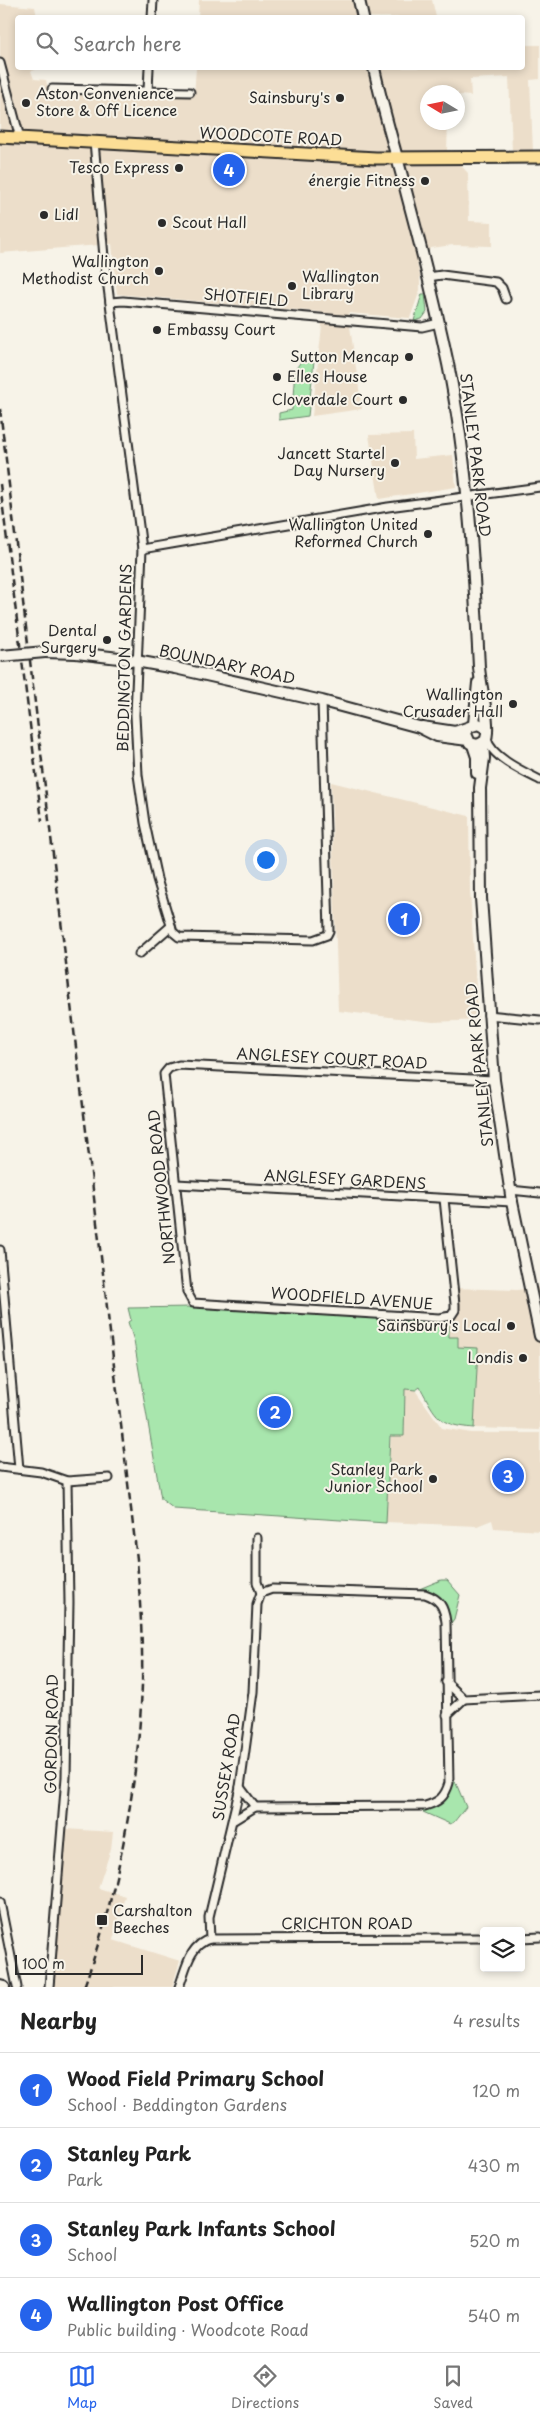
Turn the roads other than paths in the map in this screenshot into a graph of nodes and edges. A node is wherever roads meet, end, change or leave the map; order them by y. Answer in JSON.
{"nodes":[{"id":1,"x":153,"y":0,"type":"edge"},
{"id":2,"x":359,"y":0,"type":"edge"},
{"id":3,"x":152,"y":15,"type":"edge"},
{"id":4,"x":362,"y":15,"type":"edge"},
{"id":5,"x":0,"y":63,"type":"edge"},
{"id":6,"x":149,"y":70,"type":"edge"},
{"id":7,"x":374,"y":70,"type":"edge"},
{"id":8,"x":52,"y":88,"type":"dead end"},
{"id":9,"x":148,"y":91,"type":"junction"},
{"id":10,"x":190,"y":92,"type":"dead end"},
{"id":11,"x":0,"y":137,"type":"edge"},
{"id":12,"x":20,"y":138,"type":"junction"},
{"id":13,"x":94,"y":142,"type":"junction"},
{"id":14,"x":395,"y":157,"type":"junction"},
{"id":15,"x":540,"y":157,"type":"edge"},
{"id":16,"x":428,"y":277,"type":"junction"},
{"id":17,"x":506,"y":299,"type":"dead end"},
{"id":18,"x":110,"y":302,"type":"junction"},
{"id":19,"x":439,"y":323,"type":"junction"},
{"id":20,"x":540,"y":487,"type":"edge"},
{"id":21,"x":466,"y":496,"type":"junction"},
{"id":22,"x":142,"y":549,"type":"junction"},
{"id":23,"x":0,"y":656,"type":"edge"},
{"id":24,"x":137,"y":661,"type":"junction"},
{"id":25,"x":480,"y":673,"type":"junction"},
{"id":26,"x":322,"y":701,"type":"junction"},
{"id":27,"x":471,"y":726,"type":"junction"},
{"id":28,"x":419,"y":727,"type":"junction"},
{"id":29,"x":479,"y":739,"type":"junction"},
{"id":30,"x":540,"y":780,"type":"edge"},
{"id":31,"x":171,"y":926,"type":"junction"},
{"id":32,"x":139,"y":954,"type":"dead end"},
{"id":33,"x":488,"y":1015,"type":"junction"},
{"id":34,"x":540,"y":1020,"type":"edge"},
{"id":35,"x":169,"y":1068,"type":"joint"},
{"id":36,"x":494,"y":1080,"type":"junction"},
{"id":37,"x":176,"y":1184,"type":"junction"},
{"id":38,"x":510,"y":1190,"type":"junction"},
{"id":39,"x":540,"y":1193,"type":"edge"},
{"id":40,"x":444,"y":1198,"type":"junction"},
{"id":41,"x":512,"y":1202,"type":"junction"},
{"id":42,"x":0,"y":1250,"type":"edge"},
{"id":43,"x":193,"y":1303,"type":"joint"},
{"id":44,"x":540,"y":1336,"type":"edge"},
{"id":45,"x":0,"y":1467,"type":"edge"},
{"id":46,"x":18,"y":1469,"type":"junction"},
{"id":47,"x":109,"y":1478,"type":"dead end"},
{"id":48,"x":67,"y":1481,"type":"junction"},
{"id":49,"x":257,"y":1538,"type":"dead end"},
{"id":50,"x":261,"y":1593,"type":"junction"},
{"id":51,"x":446,"y":1682,"type":"junction"},
{"id":52,"x":540,"y":1695,"type":"edge"},
{"id":53,"x":464,"y":1699,"type":"junction"},
{"id":54,"x":447,"y":1714,"type":"junction"},
{"id":55,"x":240,"y":1788,"type":"junction"},
{"id":56,"x":255,"y":1807,"type":"junction"},
{"id":57,"x":234,"y":1820,"type":"junction"},
{"id":58,"x":0,"y":1902,"type":"edge"},
{"id":59,"x":480,"y":1938,"type":"edge"},
{"id":60,"x":525,"y":1938,"type":"edge"},
{"id":61,"x":540,"y":1938,"type":"edge"},
{"id":62,"x":210,"y":1939,"type":"junction"},
{"id":63,"x":17,"y":1987,"type":"edge"},
{"id":64,"x":49,"y":1987,"type":"edge"},
{"id":65,"x":179,"y":1987,"type":"edge"}],
"edges":[{"from":1,"to":3,"type":"street"},
{"from":2,"to":4,"type":"main road"},
{"from":5,"to":12,"type":"street"},
{"from":6,"to":9,"type":"street"},
{"from":7,"to":14,"type":"main road","name":"STANLEY PARK ROAD"},
{"from":8,"to":9,"type":"street"},
{"from":9,"to":10,"type":"street"},
{"from":11,"to":12,"type":"main road","name":"WOODCOTE ROAD"},
{"from":12,"to":13,"type":"main road","name":"WOODCOTE ROAD"},
{"from":13,"to":14,"type":"main road","name":"WOODCOTE ROAD"},
{"from":13,"to":18,"type":"street","name":"BEDDINGTON GARDENS"},
{"from":14,"to":15,"type":"main road","name":"WOODCOTE ROAD"},
{"from":14,"to":16,"type":"main road","name":"STANLEY PARK ROAD"},
{"from":16,"to":17,"type":"street"},
{"from":16,"to":19,"type":"main road","name":"STANLEY PARK ROAD"},
{"from":18,"to":19,"type":"street","name":"SHOTFIELD"},
{"from":18,"to":22,"type":"street","name":"BEDDINGTON GARDENS"},
{"from":19,"to":21,"type":"main road","name":"STANLEY PARK ROAD"},
{"from":20,"to":21,"type":"street"},
{"from":21,"to":22,"type":"street"},
{"from":21,"to":25,"type":"main road","name":"STANLEY PARK ROAD"},
{"from":22,"to":24,"type":"street","name":"BEDDINGTON GARDENS"},
{"from":23,"to":24,"type":"main road","name":"BOUNDARY ROAD","bridge":true},
{"from":24,"to":26,"type":"main road","name":"BOUNDARY ROAD"},
{"from":24,"to":31,"type":"street","name":"BEDDINGTON GARDENS"},
{"from":25,"to":27,"type":"main road","name":"STANLEY PARK ROAD"},
{"from":25,"to":29,"type":"main road","name":"STANLEY PARK ROAD"},
{"from":26,"to":28,"type":"main road","name":"BOUNDARY ROAD"},
{"from":26,"to":31,"type":"street"},
{"from":27,"to":28,"type":"main road","name":"BOUNDARY ROAD"},
{"from":27,"to":29,"type":"main road"},
{"from":27,"to":29,"type":"main road","name":"STANLEY PARK ROAD"},
{"from":28,"to":29,"type":"main road","name":"BOUNDARY ROAD"},
{"from":29,"to":30,"type":"street"},
{"from":29,"to":33,"type":"main road","name":"STANLEY PARK ROAD"},
{"from":31,"to":32,"type":"street"},
{"from":33,"to":34,"type":"street"},
{"from":33,"to":36,"type":"main road","name":"STANLEY PARK ROAD"},
{"from":35,"to":36,"type":"street","name":"ANGLESEY COURT ROAD"},
{"from":35,"to":37,"type":"street","name":"NORTHWOOD ROAD"},
{"from":36,"to":38,"type":"main road","name":"STANLEY PARK ROAD"},
{"from":37,"to":40,"type":"street","name":"ANGLESEY GARDENS"},
{"from":37,"to":43,"type":"street","name":"NORTHWOOD ROAD"},
{"from":38,"to":39,"type":"street"},
{"from":38,"to":41,"type":"main road","name":"STANLEY PARK ROAD"},
{"from":40,"to":41,"type":"street","name":"ANGLESEY GARDENS"},
{"from":40,"to":43,"type":"street","name":"WOODFIELD AVENUE"},
{"from":41,"to":44,"type":"main road","name":"STANLEY PARK ROAD"},
{"from":42,"to":46,"type":"street"},
{"from":45,"to":46,"type":"street"},
{"from":46,"to":48,"type":"street"},
{"from":47,"to":48,"type":"street"},
{"from":48,"to":64,"type":"street","name":"GORDON ROAD"},
{"from":49,"to":50,"type":"street","name":"SUSSEX ROAD"},
{"from":50,"to":51,"type":"street"},
{"from":50,"to":55,"type":"street","name":"SUSSEX ROAD"},
{"from":51,"to":53,"type":"street"},
{"from":51,"to":54,"type":"street"},
{"from":52,"to":53,"type":"street"},
{"from":53,"to":54,"type":"street"},
{"from":54,"to":56,"type":"street"},
{"from":55,"to":56,"type":"street"},
{"from":55,"to":57,"type":"street","name":"SUSSEX ROAD"},
{"from":56,"to":57,"type":"street"},
{"from":57,"to":62,"type":"street","name":"SUSSEX ROAD"},
{"from":58,"to":63,"type":"street"},
{"from":59,"to":62,"type":"street","name":"CRICHTON ROAD"},
{"from":60,"to":61,"type":"street"},
{"from":62,"to":65,"type":"street"}]}
